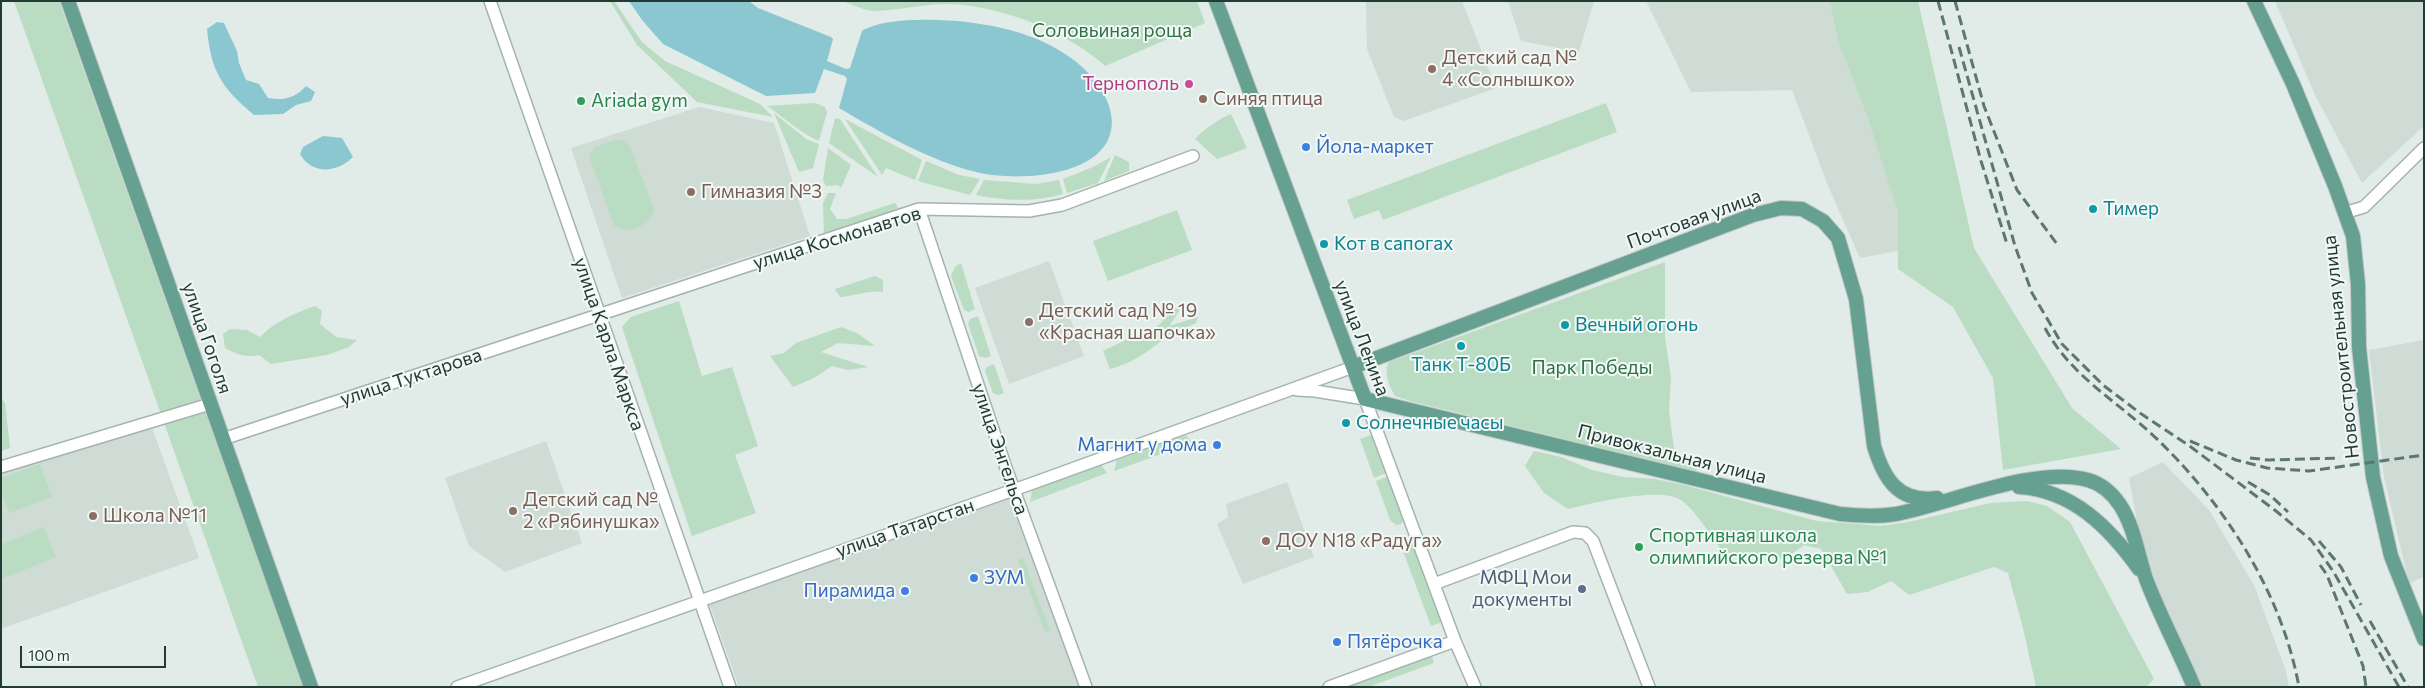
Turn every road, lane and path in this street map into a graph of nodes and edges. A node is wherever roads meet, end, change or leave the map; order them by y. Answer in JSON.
{"nodes":[{"id":1,"x":490,"y":1,"type":"edge"},
{"id":2,"x":1216,"y":1,"type":"edge"},
{"id":3,"x":2254,"y":1,"type":"edge"},
{"id":4,"x":71,"y":2,"type":"edge"},
{"id":5,"x":2424,"y":148,"type":"edge"},
{"id":6,"x":1193,"y":156,"type":"dead end"},
{"id":7,"x":919,"y":209,"type":"junction"},
{"id":8,"x":2344,"y":214,"type":"junction"},
{"id":9,"x":599,"y":315,"type":"junction"},
{"id":10,"x":1353,"y":367,"type":"junction"},
{"id":11,"x":1290,"y":390,"type":"junction"},
{"id":12,"x":1366,"y":399,"type":"junction"},
{"id":13,"x":210,"y":404,"type":"junction"},
{"id":14,"x":223,"y":439,"type":"junction"},
{"id":15,"x":1,"y":467,"type":"edge"},
{"id":16,"x":2000,"y":486,"type":"junction"},
{"id":17,"x":1014,"y":490,"type":"junction"},
{"id":18,"x":1970,"y":493,"type":"junction"},
{"id":19,"x":2147,"y":580,"type":"junction"},
{"id":20,"x":1434,"y":584,"type":"junction"},
{"id":21,"x":698,"y":600,"type":"junction"},
{"id":22,"x":2424,"y":639,"type":"edge"},
{"id":23,"x":1455,"y":641,"type":"junction"},
{"id":24,"x":311,"y":687,"type":"edge"},
{"id":25,"x":457,"y":687,"type":"edge"},
{"id":26,"x":730,"y":687,"type":"edge"},
{"id":27,"x":1086,"y":687,"type":"edge"},
{"id":28,"x":1329,"y":687,"type":"edge"},
{"id":29,"x":1475,"y":687,"type":"edge"},
{"id":30,"x":1649,"y":687,"type":"edge"},
{"id":31,"x":2194,"y":687,"type":"edge"}],
"edges":[{"from":1,"to":9,"type":"street","name":"улица Карла Маркса"},
{"from":2,"to":10,"type":"main road","name":"улица Ленина"},
{"from":3,"to":8,"type":"main road","name":"Новостроительная улица"},
{"from":4,"to":13,"type":"main road","name":"улица Гоголя"},
{"from":5,"to":8,"type":"street"},
{"from":6,"to":7,"type":"street","name":"улица Космонавтов"},
{"from":7,"to":9,"type":"street","name":"улица Космонавтов"},
{"from":7,"to":17,"type":"street","name":"улица Энгельса"},
{"from":8,"to":22,"type":"main road","name":"Новостроительная улица"},
{"from":9,"to":14,"type":"street","name":"улица Туктарова"},
{"from":9,"to":21,"type":"street","name":"улица Карла Маркса"},
{"from":10,"to":11,"type":"street","name":"улица Татарстан"},
{"from":10,"to":12,"type":"main road","name":"улица Ленина"},
{"from":10,"to":18,"type":"main road","name":"Почтовая улица"},
{"from":11,"to":12,"type":"street"},
{"from":11,"to":17,"type":"street","name":"улица Татарстан"},
{"from":12,"to":18,"type":"main road","name":"Привокзальная улица"},
{"from":12,"to":20,"type":"street","name":"улица Ленина"},
{"from":13,"to":14,"type":"main road","name":"улица Гоголя"},
{"from":13,"to":15,"type":"street"},
{"from":14,"to":24,"type":"main road","name":"улица Гоголя"},
{"from":16,"to":18,"type":"main road"},
{"from":16,"to":19,"type":"main road"},
{"from":16,"to":19,"type":"main road"},
{"from":17,"to":21,"type":"street","name":"улица Татарстан"},
{"from":17,"to":27,"type":"street","name":"улица Энгельса"},
{"from":19,"to":31,"type":"main road"},
{"from":20,"to":23,"type":"street","name":"улица Ленина"},
{"from":20,"to":30,"type":"street"},
{"from":21,"to":25,"type":"street","name":"улица Татарстан"},
{"from":21,"to":26,"type":"street","name":"улица Карла Маркса"},
{"from":23,"to":28,"type":"street"},
{"from":23,"to":29,"type":"street","name":"улица Ленина"}]}
